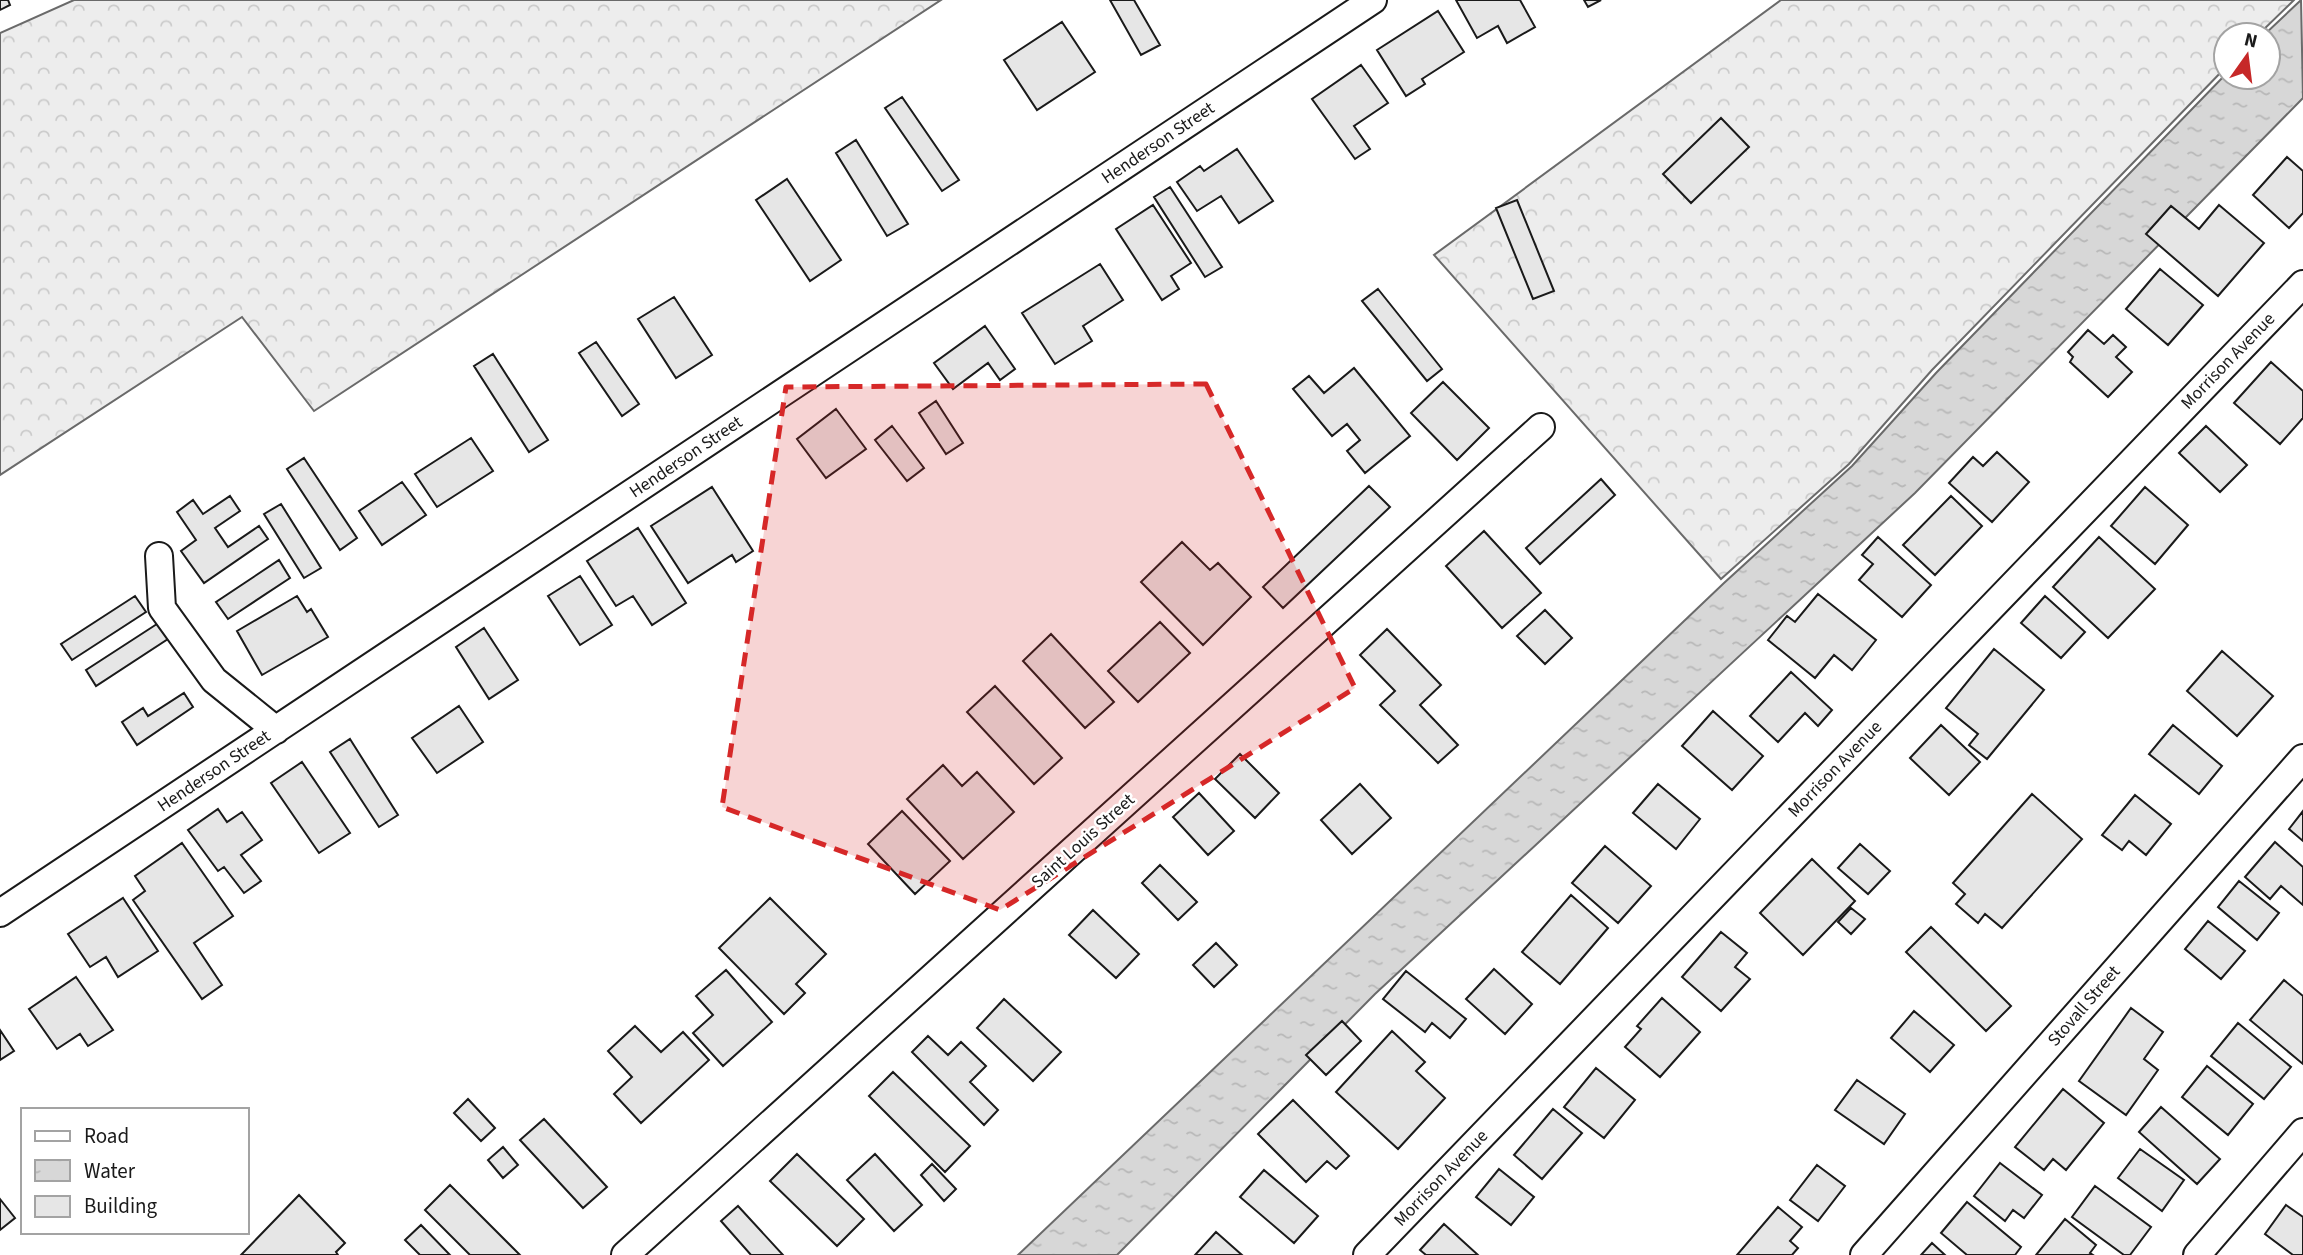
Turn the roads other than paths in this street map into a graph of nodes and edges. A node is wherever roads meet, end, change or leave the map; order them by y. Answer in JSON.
{"nodes":[{"id":1,"x":1373,"y":0,"type":"edge"},
{"id":2,"x":2303,"y":284,"type":"edge"},
{"id":3,"x":1541,"y":427,"type":"dead end"},
{"id":4,"x":159,"y":556,"type":"dead end"},
{"id":5,"x":276,"y":730,"type":"junction"},
{"id":6,"x":2303,"y":758,"type":"edge"},
{"id":7,"x":0,"y":913,"type":"edge"},
{"id":8,"x":2303,"y":1132,"type":"edge"},
{"id":9,"x":625,"y":1255,"type":"edge"},
{"id":10,"x":1367,"y":1255,"type":"edge"},
{"id":11,"x":1864,"y":1255,"type":"edge"},
{"id":12,"x":2197,"y":1255,"type":"edge"}],
"edges":[{"from":1,"to":5,"type":"street","name":"Henderson Street"},
{"from":2,"to":10,"type":"street","name":"Morrison Avenue"},
{"from":3,"to":9,"type":"street","name":"Saint Louis Street"},
{"from":4,"to":5,"type":"street"},
{"from":5,"to":7,"type":"street","name":"Henderson Street"},
{"from":6,"to":11,"type":"street","name":"Stovall Street"},
{"from":8,"to":12,"type":"street"}]}
